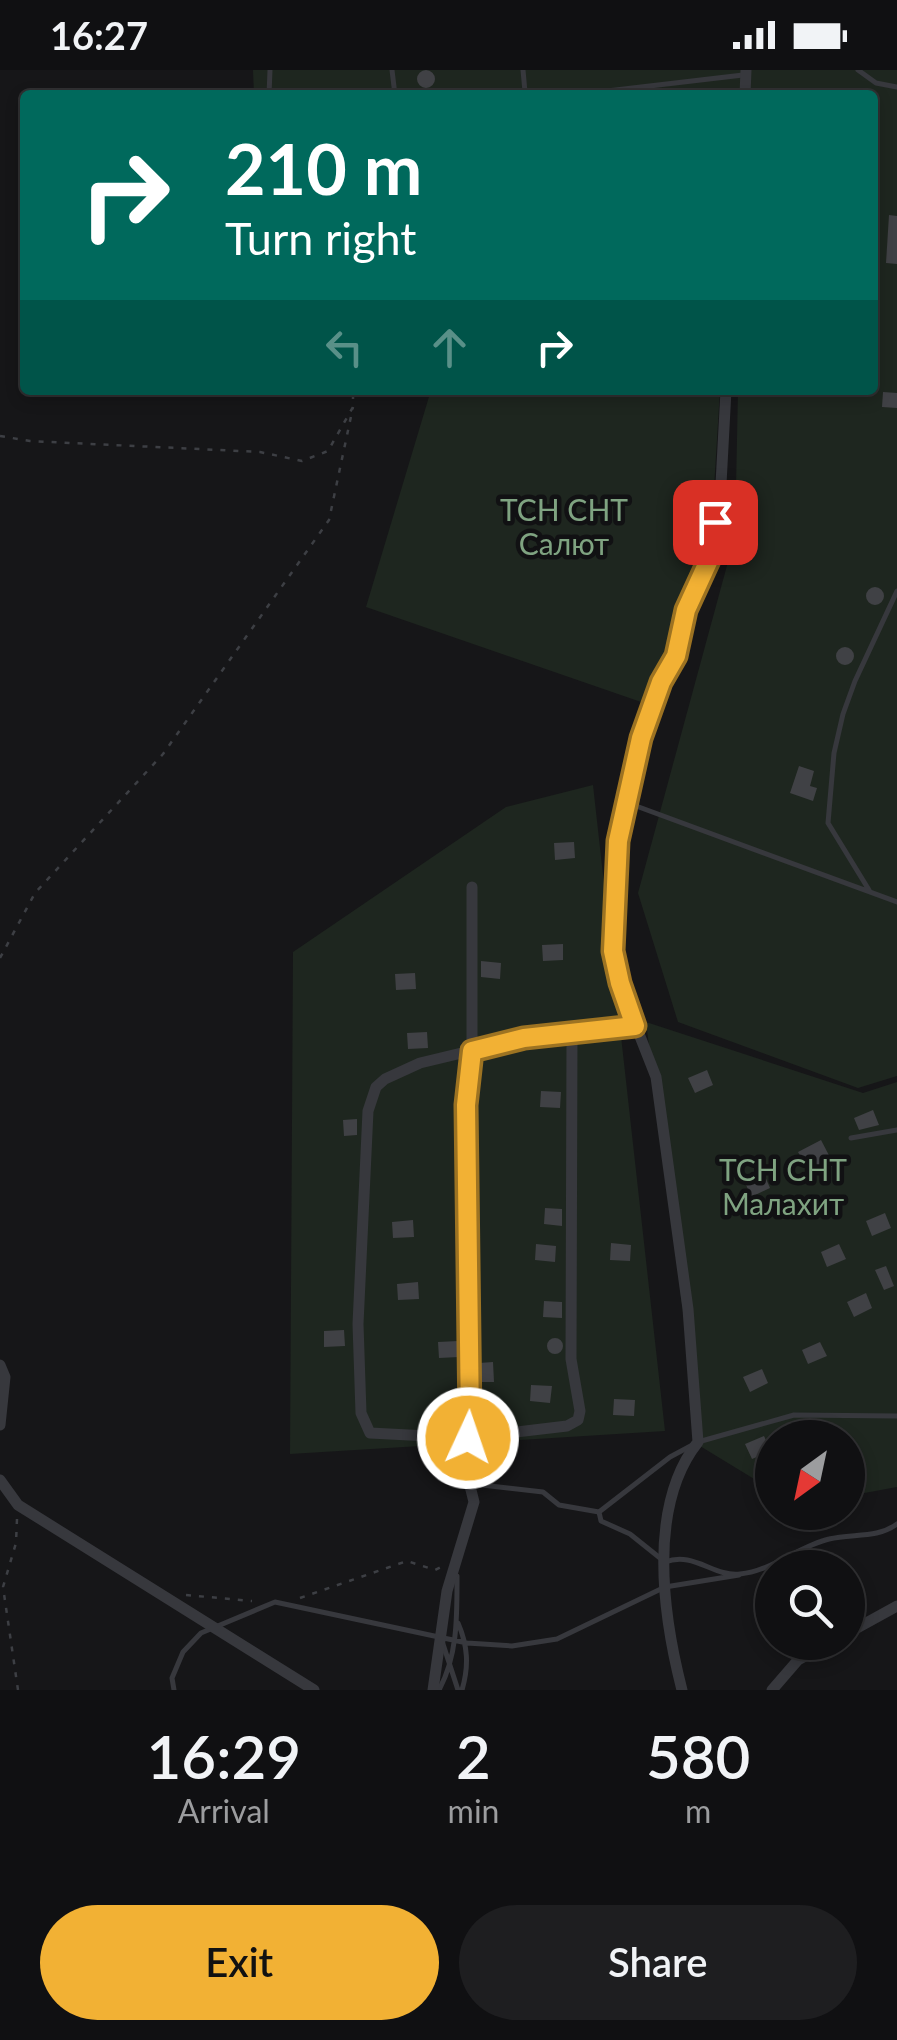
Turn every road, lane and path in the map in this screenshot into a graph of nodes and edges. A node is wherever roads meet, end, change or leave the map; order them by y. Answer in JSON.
{"nodes":[{"id":1,"x":858,"y":70,"type":"edge"},
{"id":2,"x":746,"y":72,"type":"edge"},
{"id":3,"x":897,"y":88,"type":"edge"},
{"id":4,"x":612,"y":90,"type":"edge"},
{"id":5,"x":353,"y":395,"type":"edge"},
{"id":6,"x":726,"y":395,"type":"edge"},
{"id":7,"x":353,"y":408,"type":"junction"},
{"id":8,"x":0,"y":436,"type":"edge"},
{"id":9,"x":897,"y":592,"type":"edge"},
{"id":10,"x":625,"y":802,"type":"junction"},
{"id":11,"x":472,"y":886,"type":"dead end"},
{"id":12,"x":869,"y":890,"type":"junction"},
{"id":13,"x":897,"y":902,"type":"edge"},
{"id":14,"x":0,"y":958,"type":"edge"},
{"id":15,"x":635,"y":1026,"type":"junction"},
{"id":16,"x":572,"y":1034,"type":"junction"},
{"id":17,"x":472,"y":1051,"type":"junction"},
{"id":18,"x":897,"y":1130,"type":"edge"},
{"id":19,"x":851,"y":1138,"type":"dead end"},
{"id":20,"x":0,"y":1365,"type":"edge"},
{"id":21,"x":897,"y":1416,"type":"edge"},
{"id":22,"x":0,"y":1425,"type":"edge"},
{"id":23,"x":468,"y":1438,"type":"junction"},
{"id":24,"x":698,"y":1442,"type":"junction"},
{"id":25,"x":0,"y":1480,"type":"edge"},
{"id":26,"x":470,"y":1484,"type":"junction"},
{"id":27,"x":18,"y":1505,"type":"junction"},
{"id":28,"x":599,"y":1512,"type":"junction"},
{"id":29,"x":897,"y":1524,"type":"edge"},
{"id":30,"x":457,"y":1558,"type":"junction"},
{"id":31,"x":664,"y":1562,"type":"junction"},
{"id":32,"x":738,"y":1575,"type":"junction"},
{"id":33,"x":665,"y":1587,"type":"junction"},
{"id":34,"x":156,"y":1592,"type":"junction"},
{"id":35,"x":275,"y":1602,"type":"junction"},
{"id":36,"x":897,"y":1606,"type":"edge"},
{"id":37,"x":456,"y":1621,"type":"junction"},
{"id":38,"x":865,"y":1624,"type":"edge"},
{"id":39,"x":212,"y":1627,"type":"junction"},
{"id":40,"x":441,"y":1636,"type":"junction"},
{"id":41,"x":454,"y":1640,"type":"junction"},
{"id":42,"x":467,"y":1643,"type":"junction"},
{"id":43,"x":798,"y":1660,"type":"edge"},
{"id":44,"x":451,"y":1668,"type":"junction"},
{"id":45,"x":18,"y":1690,"type":"edge"},
{"id":46,"x":174,"y":1690,"type":"edge"},
{"id":47,"x":314,"y":1690,"type":"edge"},
{"id":48,"x":436,"y":1690,"type":"edge"},
{"id":49,"x":460,"y":1690,"type":"edge"},
{"id":50,"x":682,"y":1690,"type":"edge"},
{"id":51,"x":772,"y":1690,"type":"edge"}],
"edges":[{"from":1,"to":3,"type":"lane"},
{"from":2,"to":4,"type":"lane"},
{"from":5,"to":7,"type":"path"},
{"from":6,"to":10,"type":"street"},
{"from":7,"to":8,"type":"path"},
{"from":7,"to":14,"type":"path"},
{"from":9,"to":12,"type":"lane"},
{"from":10,"to":12,"type":"lane"},
{"from":10,"to":15,"type":"street"},
{"from":11,"to":17,"type":"street"},
{"from":12,"to":13,"type":"lane"},
{"from":15,"to":16,"type":"street"},
{"from":15,"to":24,"type":"street"},
{"from":16,"to":17,"type":"street"},
{"from":16,"to":23,"type":"street"},
{"from":17,"to":23,"type":"street"},
{"from":17,"to":23,"type":"street"},
{"from":18,"to":19,"type":"lane"},
{"from":20,"to":22,"type":"street"},
{"from":21,"to":24,"type":"lane"},
{"from":23,"to":26,"type":"street"},
{"from":24,"to":28,"type":"lane"},
{"from":24,"to":31,"type":"street"},
{"from":25,"to":27,"type":"street"},
{"from":26,"to":28,"type":"lane"},
{"from":26,"to":30,"type":"street"},
{"from":27,"to":34,"type":"street"},
{"from":27,"to":45,"type":"path"},
{"from":28,"to":31,"type":"lane"},
{"from":29,"to":32,"type":"lane"},
{"from":30,"to":35,"type":"path"},
{"from":30,"to":37,"type":"lane"},
{"from":30,"to":40,"type":"street"},
{"from":31,"to":32,"type":"lane"},
{"from":31,"to":33,"type":"street"},
{"from":32,"to":33,"type":"lane"},
{"from":33,"to":42,"type":"lane"},
{"from":33,"to":50,"type":"street"},
{"from":34,"to":35,"type":"path"},
{"from":34,"to":39,"type":"street"},
{"from":35,"to":39,"type":"lane"},
{"from":35,"to":40,"type":"lane"},
{"from":36,"to":38,"type":"street"},
{"from":37,"to":41,"type":"lane"},
{"from":37,"to":42,"type":"lane"},
{"from":39,"to":46,"type":"lane"},
{"from":39,"to":47,"type":"street"},
{"from":40,"to":41,"type":"lane"},
{"from":40,"to":44,"type":"lane"},
{"from":40,"to":48,"type":"street"},
{"from":41,"to":42,"type":"lane"},
{"from":41,"to":44,"type":"lane"},
{"from":42,"to":49,"type":"lane"},
{"from":43,"to":51,"type":"street"},
{"from":44,"to":48,"type":"lane"},
{"from":44,"to":49,"type":"lane"}]}
